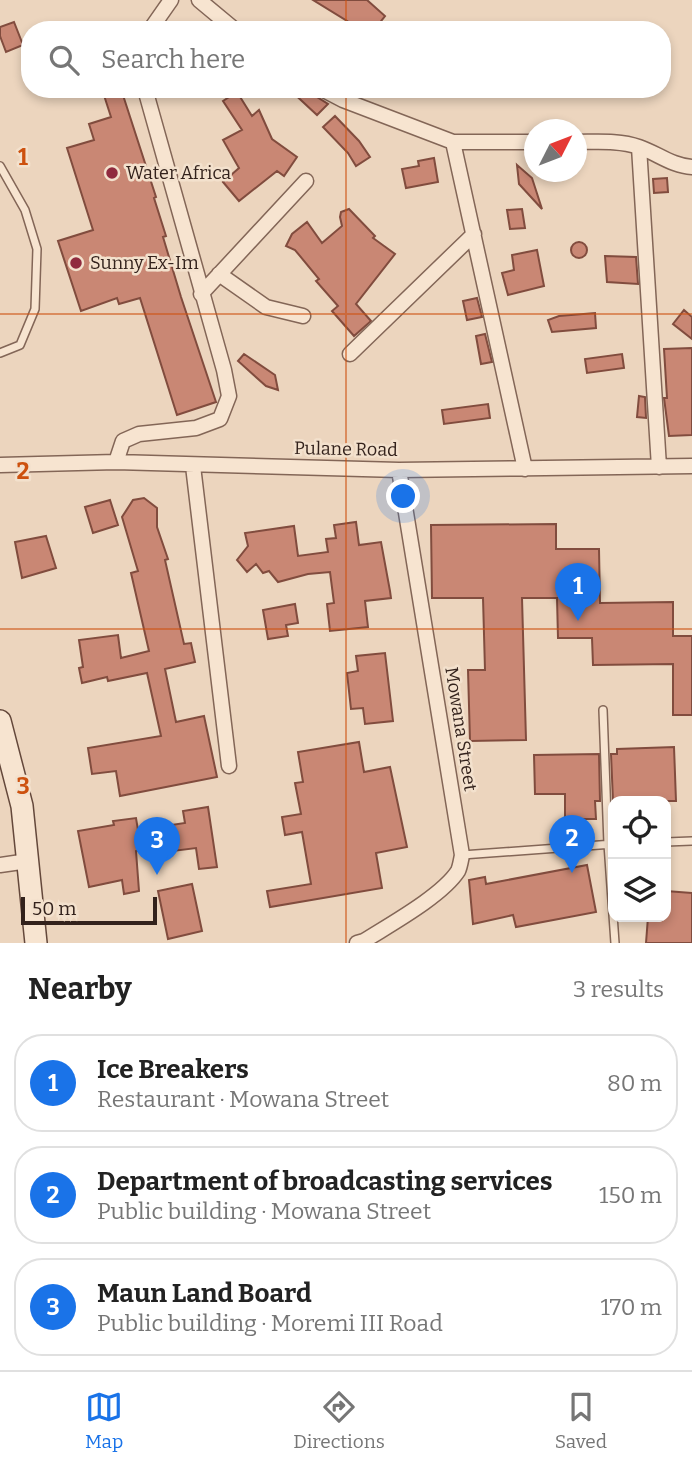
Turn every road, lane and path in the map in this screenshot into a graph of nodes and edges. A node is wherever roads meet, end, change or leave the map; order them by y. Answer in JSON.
{"nodes":[{"id":1,"x":171,"y":0,"type":"edge"},
{"id":2,"x":199,"y":0,"type":"edge"},
{"id":3,"x":156,"y":21,"type":"edge"},
{"id":4,"x":224,"y":21,"type":"edge"},
{"id":5,"x":148,"y":98,"type":"edge"},
{"id":6,"x":339,"y":98,"type":"edge"},
{"id":7,"x":453,"y":142,"type":"junction"},
{"id":8,"x":524,"y":142,"type":"edge"},
{"id":9,"x":587,"y":142,"type":"edge"},
{"id":10,"x":639,"y":147,"type":"junction"},
{"id":11,"x":0,"y":166,"type":"edge"},
{"id":12,"x":692,"y":167,"type":"edge"},
{"id":13,"x":306,"y":181,"type":"dead end"},
{"id":14,"x":474,"y":234,"type":"junction"},
{"id":15,"x":219,"y":274,"type":"junction"},
{"id":16,"x":201,"y":295,"type":"junction"},
{"id":17,"x":303,"y":316,"type":"dead end"},
{"id":18,"x":0,"y":353,"type":"edge"},
{"id":19,"x":350,"y":354,"type":"dead end"},
{"id":20,"x":116,"y":462,"type":"junction"},
{"id":21,"x":0,"y":464,"type":"edge"},
{"id":22,"x":193,"y":466,"type":"junction"},
{"id":23,"x":692,"y":466,"type":"edge"},
{"id":24,"x":659,"y":467,"type":"junction"},
{"id":25,"x":525,"y":469,"type":"junction"},
{"id":26,"x":399,"y":470,"type":"junction"},
{"id":27,"x":603,"y":710,"type":"dead end"},
{"id":28,"x":0,"y":721,"type":"edge"},
{"id":29,"x":229,"y":766,"type":"dead end"},
{"id":30,"x":608,"y":806,"type":"edge"},
{"id":31,"x":692,"y":841,"type":"edge"},
{"id":32,"x":671,"y":842,"type":"edge"},
{"id":33,"x":608,"y":844,"type":"edge"},
{"id":34,"x":462,"y":855,"type":"junction"},
{"id":35,"x":611,"y":859,"type":"edge"},
{"id":36,"x":28,"y":861,"type":"junction"},
{"id":37,"x":0,"y":864,"type":"edge"},
{"id":38,"x":36,"y":943,"type":"edge"},
{"id":39,"x":358,"y":943,"type":"edge"},
{"id":40,"x":615,"y":943,"type":"edge"}],
"edges":[{"from":1,"to":3,"type":"street"},
{"from":2,"to":4,"type":"street"},
{"from":5,"to":16,"type":"street"},
{"from":6,"to":7,"type":"street"},
{"from":7,"to":8,"type":"street"},
{"from":7,"to":14,"type":"street"},
{"from":9,"to":10,"type":"street"},
{"from":10,"to":12,"type":"street"},
{"from":10,"to":24,"type":"street"},
{"from":11,"to":18,"type":"lane"},
{"from":13,"to":15,"type":"street"},
{"from":14,"to":19,"type":"street"},
{"from":14,"to":25,"type":"street"},
{"from":15,"to":16,"type":"street"},
{"from":15,"to":17,"type":"street"},
{"from":16,"to":20,"type":"street"},
{"from":20,"to":21,"type":"street","name":"Pulane Road"},
{"from":20,"to":22,"type":"street","name":"Pulane Road"},
{"from":22,"to":26,"type":"street","name":"Pulane Road"},
{"from":22,"to":29,"type":"street"},
{"from":23,"to":24,"type":"street","name":"Pulane Road"},
{"from":24,"to":25,"type":"street","name":"Pulane Road"},
{"from":25,"to":26,"type":"street","name":"Pulane Road"},
{"from":26,"to":34,"type":"street","name":"Mowana Street"},
{"from":27,"to":30,"type":"lane"},
{"from":28,"to":36,"type":"street"},
{"from":31,"to":32,"type":"lane"},
{"from":33,"to":34,"type":"lane"},
{"from":34,"to":39,"type":"street"},
{"from":35,"to":40,"type":"lane"},
{"from":36,"to":37,"type":"street"},
{"from":36,"to":38,"type":"street"}]}
